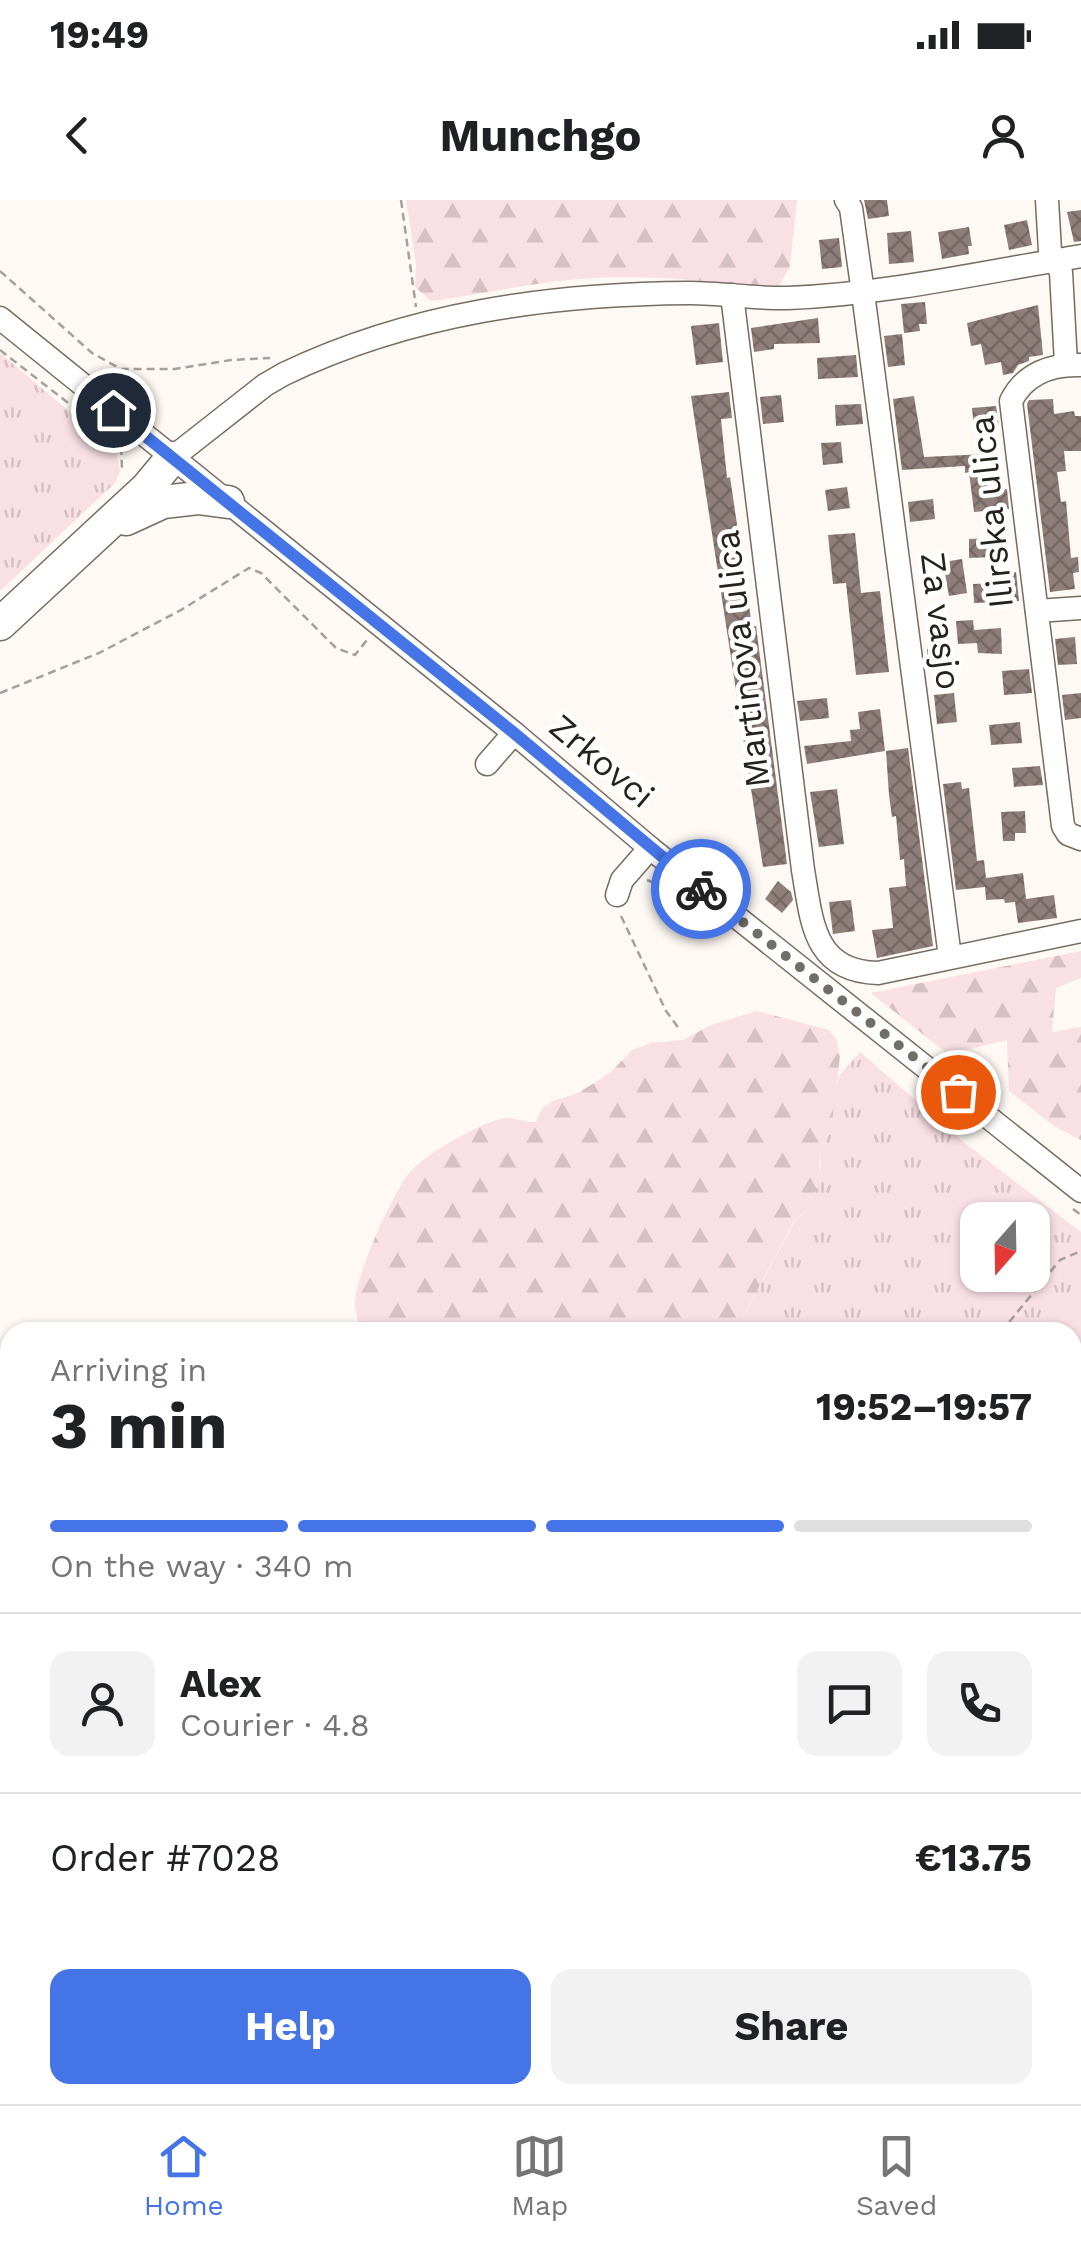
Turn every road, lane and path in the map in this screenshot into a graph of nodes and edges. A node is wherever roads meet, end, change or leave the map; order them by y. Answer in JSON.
{"nodes":[{"id":1,"x":401,"y":200,"type":"edge"},
{"id":2,"x":846,"y":200,"type":"edge"},
{"id":3,"x":1047,"y":200,"type":"edge"},
{"id":4,"x":1081,"y":256,"type":"edge"},
{"id":5,"x":1054,"y":260,"type":"junction"},
{"id":6,"x":0,"y":272,"type":"edge"},
{"id":7,"x":863,"y":293,"type":"junction"},
{"id":8,"x":732,"y":295,"type":"junction"},
{"id":9,"x":0,"y":318,"type":"edge"},
{"id":10,"x":418,"y":324,"type":"junction"},
{"id":11,"x":0,"y":350,"type":"edge"},
{"id":12,"x":1073,"y":365,"type":"edge"},
{"id":13,"x":284,"y":374,"type":"junction"},
{"id":14,"x":172,"y":458,"type":"junction"},
{"id":15,"x":122,"y":469,"type":"dead end"},
{"id":16,"x":228,"y":502,"type":"junction"},
{"id":17,"x":112,"y":520,"type":"junction"},
{"id":18,"x":0,"y":602,"type":"edge"},
{"id":19,"x":1081,"y":608,"type":"edge"},
{"id":20,"x":1037,"y":611,"type":"junction"},
{"id":21,"x":0,"y":624,"type":"edge"},
{"id":22,"x":380,"y":625,"type":"junction"},
{"id":23,"x":0,"y":692,"type":"edge"},
{"id":24,"x":514,"y":733,"type":"junction"},
{"id":25,"x":487,"y":764,"type":"dead end"},
{"id":26,"x":1081,"y":839,"type":"edge"},
{"id":27,"x":650,"y":848,"type":"junction"},
{"id":28,"x":617,"y":896,"type":"joint"},
{"id":29,"x":1081,"y":930,"type":"edge"},
{"id":30,"x":950,"y":958,"type":"junction"},
{"id":31,"x":680,"y":1030,"type":"dead end"},
{"id":32,"x":1081,"y":1192,"type":"edge"},
{"id":33,"x":1081,"y":1250,"type":"edge"},
{"id":34,"x":1009,"y":1322,"type":"edge"}],
"edges":[{"from":1,"to":10,"type":"path"},
{"from":2,"to":7,"type":"street","name":"Za vasjo"},
{"from":3,"to":5,"type":"street","name":"Ilirska ulica"},
{"from":4,"to":5,"type":"street"},
{"from":5,"to":7,"type":"street"},
{"from":5,"to":12,"type":"street","name":"Ilirska ulica"},
{"from":6,"to":13,"type":"path"},
{"from":7,"to":8,"type":"street"},
{"from":7,"to":30,"type":"street","name":"Za vasjo"},
{"from":8,"to":10,"type":"street"},
{"from":8,"to":30,"type":"street","name":"Martinova ulica"},
{"from":9,"to":14,"type":"street","name":"Zrkovci"},
{"from":10,"to":13,"type":"street"},
{"from":11,"to":15,"type":"path"},
{"from":12,"to":20,"type":"street","name":"Ilirska ulica"},
{"from":13,"to":14,"type":"street"},
{"from":14,"to":16,"type":"street","name":"Zrkovci"},
{"from":14,"to":17,"type":"highway"},
{"from":14,"to":18,"type":"highway"},
{"from":16,"to":17,"type":"highway"},
{"from":16,"to":22,"type":"street","name":"Zrkovci"},
{"from":17,"to":21,"type":"highway"},
{"from":19,"to":20,"type":"street"},
{"from":20,"to":26,"type":"street","name":"Ilirska ulica"},
{"from":22,"to":23,"type":"path"},
{"from":22,"to":24,"type":"street","name":"Zrkovci"},
{"from":24,"to":25,"type":"street"},
{"from":24,"to":27,"type":"street","name":"Zrkovci"},
{"from":27,"to":28,"type":"street"},
{"from":27,"to":32,"type":"street","name":"Zrkovci"},
{"from":28,"to":31,"type":"path"},
{"from":29,"to":30,"type":"street"},
{"from":33,"to":34,"type":"path"}]}
